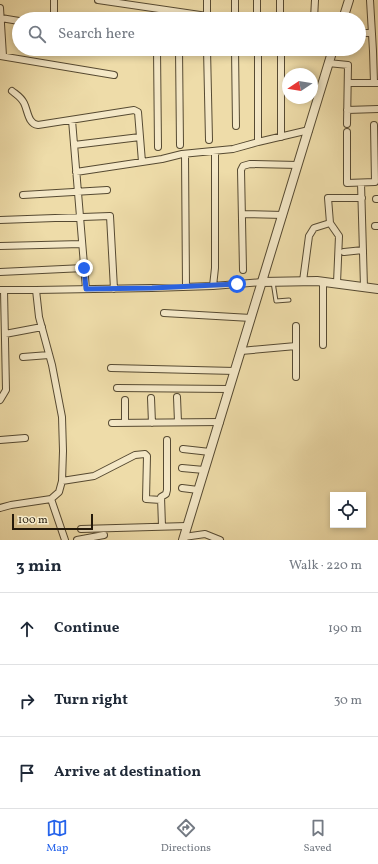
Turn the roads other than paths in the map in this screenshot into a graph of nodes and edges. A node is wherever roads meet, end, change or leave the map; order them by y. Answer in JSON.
{"nodes":[{"id":1,"x":54,"y":0,"type":"edge"},
{"id":2,"x":98,"y":0,"type":"edge"},
{"id":3,"x":207,"y":0,"type":"edge"},
{"id":4,"x":235,"y":0,"type":"edge"},
{"id":5,"x":257,"y":0,"type":"edge"},
{"id":6,"x":280,"y":0,"type":"edge"},
{"id":7,"x":315,"y":0,"type":"edge"},
{"id":8,"x":349,"y":0,"type":"edge"},
{"id":9,"x":370,"y":0,"type":"edge"},
{"id":10,"x":0,"y":8,"type":"edge"},
{"id":11,"x":54,"y":12,"type":"edge"},
{"id":12,"x":175,"y":12,"type":"edge"},
{"id":13,"x":207,"y":12,"type":"edge"},
{"id":14,"x":235,"y":12,"type":"edge"},
{"id":15,"x":257,"y":12,"type":"edge"},
{"id":16,"x":280,"y":12,"type":"edge"},
{"id":17,"x":314,"y":12,"type":"edge"},
{"id":18,"x":345,"y":12,"type":"edge"},
{"id":19,"x":1,"y":18,"type":"edge"},
{"id":20,"x":12,"y":20,"type":"edge"},
{"id":21,"x":366,"y":33,"type":"edge"},
{"id":22,"x":372,"y":33,"type":"junction"},
{"id":23,"x":2,"y":56,"type":"edge"},
{"id":24,"x":157,"y":56,"type":"edge"},
{"id":25,"x":179,"y":56,"type":"edge"},
{"id":26,"x":207,"y":56,"type":"edge"},
{"id":27,"x":235,"y":56,"type":"edge"},
{"id":28,"x":258,"y":56,"type":"edge"},
{"id":29,"x":281,"y":56,"type":"edge"},
{"id":30,"x":330,"y":56,"type":"edge"},
{"id":31,"x":328,"y":63,"type":"junction"},
{"id":32,"x":114,"y":75,"type":"dead end"},
{"id":33,"x":348,"y":83,"type":"junction"},
{"id":34,"x":376,"y":83,"type":"edge"},
{"id":35,"x":12,"y":91,"type":"dead end"},
{"id":36,"x":378,"y":109,"type":"edge"},
{"id":37,"x":347,"y":110,"type":"junction"},
{"id":38,"x":72,"y":120,"type":"junction"},
{"id":39,"x":347,"y":124,"type":"dead end"},
{"id":40,"x":374,"y":125,"type":"dead end"},
{"id":41,"x":236,"y":126,"type":"dead end"},
{"id":42,"x":309,"y":130,"type":"junction"},
{"id":43,"x":347,"y":132,"type":"dead end"},
{"id":44,"x":140,"y":137,"type":"junction"},
{"id":45,"x":281,"y":137,"type":"junction"},
{"id":46,"x":209,"y":140,"type":"dead end"},
{"id":47,"x":258,"y":142,"type":"junction"},
{"id":48,"x":74,"y":145,"type":"junction"},
{"id":49,"x":180,"y":145,"type":"dead end"},
{"id":50,"x":158,"y":147,"type":"dead end"},
{"id":51,"x":215,"y":150,"type":"junction"},
{"id":52,"x":186,"y":154,"type":"junction"},
{"id":53,"x":142,"y":162,"type":"junction"},
{"id":54,"x":298,"y":165,"type":"junction"},
{"id":55,"x":76,"y":172,"type":"junction"},
{"id":56,"x":361,"y":183,"type":"junction"},
{"id":57,"x":107,"y":190,"type":"dead end"},
{"id":58,"x":78,"y":192,"type":"junction"},
{"id":59,"x":23,"y":195,"type":"dead end"},
{"id":60,"x":362,"y":198,"type":"junction"},
{"id":61,"x":242,"y":214,"type":"junction"},
{"id":62,"x":283,"y":216,"type":"junction"},
{"id":63,"x":80,"y":218,"type":"junction"},
{"id":64,"x":0,"y":220,"type":"edge"},
{"id":65,"x":330,"y":223,"type":"junction"},
{"id":66,"x":82,"y":244,"type":"junction"},
{"id":67,"x":0,"y":246,"type":"edge"},
{"id":68,"x":363,"y":250,"type":"junction"},
{"id":69,"x":344,"y":252,"type":"dead end"},
{"id":70,"x":84,"y":268,"type":"junction"},
{"id":71,"x":243,"y":270,"type":"dead end"},
{"id":72,"x":0,"y":272,"type":"edge"},
{"id":73,"x":303,"y":281,"type":"junction"},
{"id":74,"x":262,"y":282,"type":"junction"},
{"id":75,"x":273,"y":282,"type":"junction"},
{"id":76,"x":324,"y":282,"type":"junction"},
{"id":77,"x":337,"y":283,"type":"junction"},
{"id":78,"x":213,"y":286,"type":"junction"},
{"id":79,"x":186,"y":287,"type":"junction"},
{"id":80,"x":364,"y":287,"type":"junction"},
{"id":81,"x":86,"y":289,"type":"junction"},
{"id":82,"x":114,"y":289,"type":"junction"},
{"id":83,"x":378,"y":289,"type":"edge"},
{"id":84,"x":2,"y":290,"type":"edge"},
{"id":85,"x":36,"y":290,"type":"junction"},
{"id":86,"x":289,"y":300,"type":"dead end"},
{"id":87,"x":164,"y":313,"type":"dead end"},
{"id":88,"x":251,"y":318,"type":"junction"},
{"id":89,"x":296,"y":326,"type":"dead end"},
{"id":90,"x":42,"y":328,"type":"junction"},
{"id":91,"x":5,"y":334,"type":"junction"},
{"id":92,"x":323,"y":345,"type":"dead end"},
{"id":93,"x":296,"y":346,"type":"junction"},
{"id":94,"x":241,"y":351,"type":"junction"},
{"id":95,"x":49,"y":355,"type":"junction"},
{"id":96,"x":23,"y":357,"type":"dead end"},
{"id":97,"x":111,"y":368,"type":"dead end"},
{"id":98,"x":235,"y":371,"type":"junction"},
{"id":99,"x":296,"y":377,"type":"dead end"},
{"id":100,"x":117,"y":388,"type":"dead end"},
{"id":101,"x":229,"y":389,"type":"junction"},
{"id":102,"x":177,"y":397,"type":"dead end"},
{"id":103,"x":151,"y":398,"type":"dead end"},
{"id":104,"x":0,"y":400,"type":"edge"},
{"id":105,"x":125,"y":400,"type":"dead end"},
{"id":106,"x":178,"y":422,"type":"junction"},
{"id":107,"x":220,"y":422,"type":"junction"},
{"id":108,"x":112,"y":423,"type":"dead end"},
{"id":109,"x":125,"y":423,"type":"junction"},
{"id":110,"x":152,"y":423,"type":"junction"},
{"id":111,"x":25,"y":438,"type":"dead end"},
{"id":112,"x":0,"y":440,"type":"edge"},
{"id":113,"x":167,"y":440,"type":"dead end"},
{"id":114,"x":183,"y":449,"type":"dead end"},
{"id":115,"x":210,"y":452,"type":"junction"},
{"id":116,"x":182,"y":468,"type":"dead end"},
{"id":117,"x":204,"y":470,"type":"junction"},
{"id":118,"x":62,"y":481,"type":"junction"},
{"id":119,"x":182,"y":488,"type":"dead end"},
{"id":120,"x":198,"y":490,"type":"junction"},
{"id":121,"x":51,"y":500,"type":"junction"},
{"id":122,"x":161,"y":500,"type":"junction"},
{"id":123,"x":0,"y":508,"type":"edge"},
{"id":124,"x":162,"y":526,"type":"junction"},
{"id":125,"x":187,"y":526,"type":"junction"},
{"id":126,"x":81,"y":529,"type":"dead end"},
{"id":127,"x":104,"y":535,"type":"dead end"},
{"id":128,"x":183,"y":538,"type":"edge"},
{"id":129,"x":65,"y":540,"type":"edge"},
{"id":130,"x":77,"y":540,"type":"edge"},
{"id":131,"x":220,"y":540,"type":"edge"}],
"edges":[{"from":1,"to":11,"type":"street"},
{"from":2,"to":12,"type":"street"},
{"from":3,"to":13,"type":"street"},
{"from":4,"to":14,"type":"street"},
{"from":5,"to":15,"type":"street"},
{"from":6,"to":16,"type":"street"},
{"from":7,"to":17,"type":"street"},
{"from":8,"to":18,"type":"street"},
{"from":9,"to":22,"type":"street"},
{"from":10,"to":19,"type":"street"},
{"from":19,"to":20,"type":"street"},
{"from":19,"to":23,"type":"street"},
{"from":21,"to":22,"type":"street"},
{"from":22,"to":34,"type":"street"},
{"from":23,"to":32,"type":"street"},
{"from":24,"to":50,"type":"street"},
{"from":25,"to":49,"type":"street"},
{"from":26,"to":46,"type":"street"},
{"from":27,"to":41,"type":"street"},
{"from":28,"to":47,"type":"street"},
{"from":29,"to":45,"type":"street"},
{"from":30,"to":31,"type":"street"},
{"from":31,"to":33,"type":"street"},
{"from":31,"to":42,"type":"street"},
{"from":33,"to":34,"type":"street"},
{"from":33,"to":37,"type":"street"},
{"from":35,"to":38,"type":"street"},
{"from":36,"to":37,"type":"street"},
{"from":37,"to":39,"type":"street"},
{"from":38,"to":44,"type":"street"},
{"from":38,"to":48,"type":"street"},
{"from":40,"to":56,"type":"street"},
{"from":42,"to":45,"type":"street"},
{"from":42,"to":54,"type":"street"},
{"from":43,"to":56,"type":"street"},
{"from":44,"to":48,"type":"street"},
{"from":44,"to":53,"type":"street"},
{"from":45,"to":47,"type":"street"},
{"from":47,"to":51,"type":"street"},
{"from":48,"to":55,"type":"street"},
{"from":51,"to":52,"type":"street"},
{"from":51,"to":78,"type":"street"},
{"from":52,"to":53,"type":"street"},
{"from":52,"to":79,"type":"street"},
{"from":53,"to":55,"type":"street"},
{"from":54,"to":61,"type":"street"},
{"from":54,"to":62,"type":"street"},
{"from":55,"to":58,"type":"street"},
{"from":56,"to":60,"type":"street"},
{"from":57,"to":58,"type":"street"},
{"from":58,"to":59,"type":"street"},
{"from":58,"to":63,"type":"street"},
{"from":60,"to":65,"type":"street"},
{"from":60,"to":68,"type":"street"},
{"from":61,"to":62,"type":"street"},
{"from":61,"to":71,"type":"street"},
{"from":62,"to":74,"type":"street"},
{"from":63,"to":64,"type":"street"},
{"from":63,"to":66,"type":"street"},
{"from":63,"to":82,"type":"street"},
{"from":65,"to":73,"type":"street"},
{"from":65,"to":77,"type":"street"},
{"from":66,"to":67,"type":"street"},
{"from":66,"to":70,"type":"street"},
{"from":68,"to":69,"type":"street"},
{"from":68,"to":80,"type":"street"},
{"from":70,"to":72,"type":"street"},
{"from":70,"to":81,"type":"street"},
{"from":73,"to":75,"type":"street"},
{"from":73,"to":76,"type":"street"},
{"from":74,"to":75,"type":"street"},
{"from":74,"to":78,"type":"street"},
{"from":74,"to":88,"type":"street"},
{"from":75,"to":86,"type":"lane"},
{"from":76,"to":77,"type":"street"},
{"from":76,"to":92,"type":"street"},
{"from":77,"to":80,"type":"street"},
{"from":78,"to":79,"type":"street"},
{"from":79,"to":82,"type":"street"},
{"from":80,"to":83,"type":"street"},
{"from":81,"to":82,"type":"street"},
{"from":81,"to":85,"type":"street"},
{"from":84,"to":85,"type":"street"},
{"from":84,"to":91,"type":"street"},
{"from":85,"to":90,"type":"street"},
{"from":87,"to":88,"type":"street"},
{"from":88,"to":94,"type":"street"},
{"from":89,"to":93,"type":"street"},
{"from":90,"to":91,"type":"street"},
{"from":90,"to":95,"type":"street"},
{"from":91,"to":104,"type":"street"},
{"from":93,"to":94,"type":"street"},
{"from":93,"to":99,"type":"street"},
{"from":94,"to":98,"type":"street"},
{"from":95,"to":96,"type":"street"},
{"from":95,"to":118,"type":"street"},
{"from":97,"to":98,"type":"street"},
{"from":98,"to":101,"type":"street"},
{"from":100,"to":101,"type":"street"},
{"from":101,"to":107,"type":"street"},
{"from":102,"to":106,"type":"street"},
{"from":103,"to":110,"type":"street"},
{"from":105,"to":109,"type":"street"},
{"from":106,"to":107,"type":"street"},
{"from":106,"to":110,"type":"street"},
{"from":107,"to":115,"type":"street"},
{"from":108,"to":109,"type":"street"},
{"from":109,"to":110,"type":"street"},
{"from":111,"to":112,"type":"street"},
{"from":113,"to":122,"type":"street"},
{"from":114,"to":115,"type":"street"},
{"from":115,"to":117,"type":"street"},
{"from":116,"to":117,"type":"street"},
{"from":117,"to":120,"type":"street"},
{"from":118,"to":121,"type":"street"},
{"from":118,"to":122,"type":"street"},
{"from":119,"to":120,"type":"street"},
{"from":120,"to":125,"type":"street"},
{"from":121,"to":123,"type":"street"},
{"from":121,"to":129,"type":"street"},
{"from":122,"to":124,"type":"street"},
{"from":124,"to":125,"type":"street"},
{"from":124,"to":126,"type":"street"},
{"from":125,"to":128,"type":"street"},
{"from":127,"to":130,"type":"street"},
{"from":128,"to":131,"type":"street"}]}
